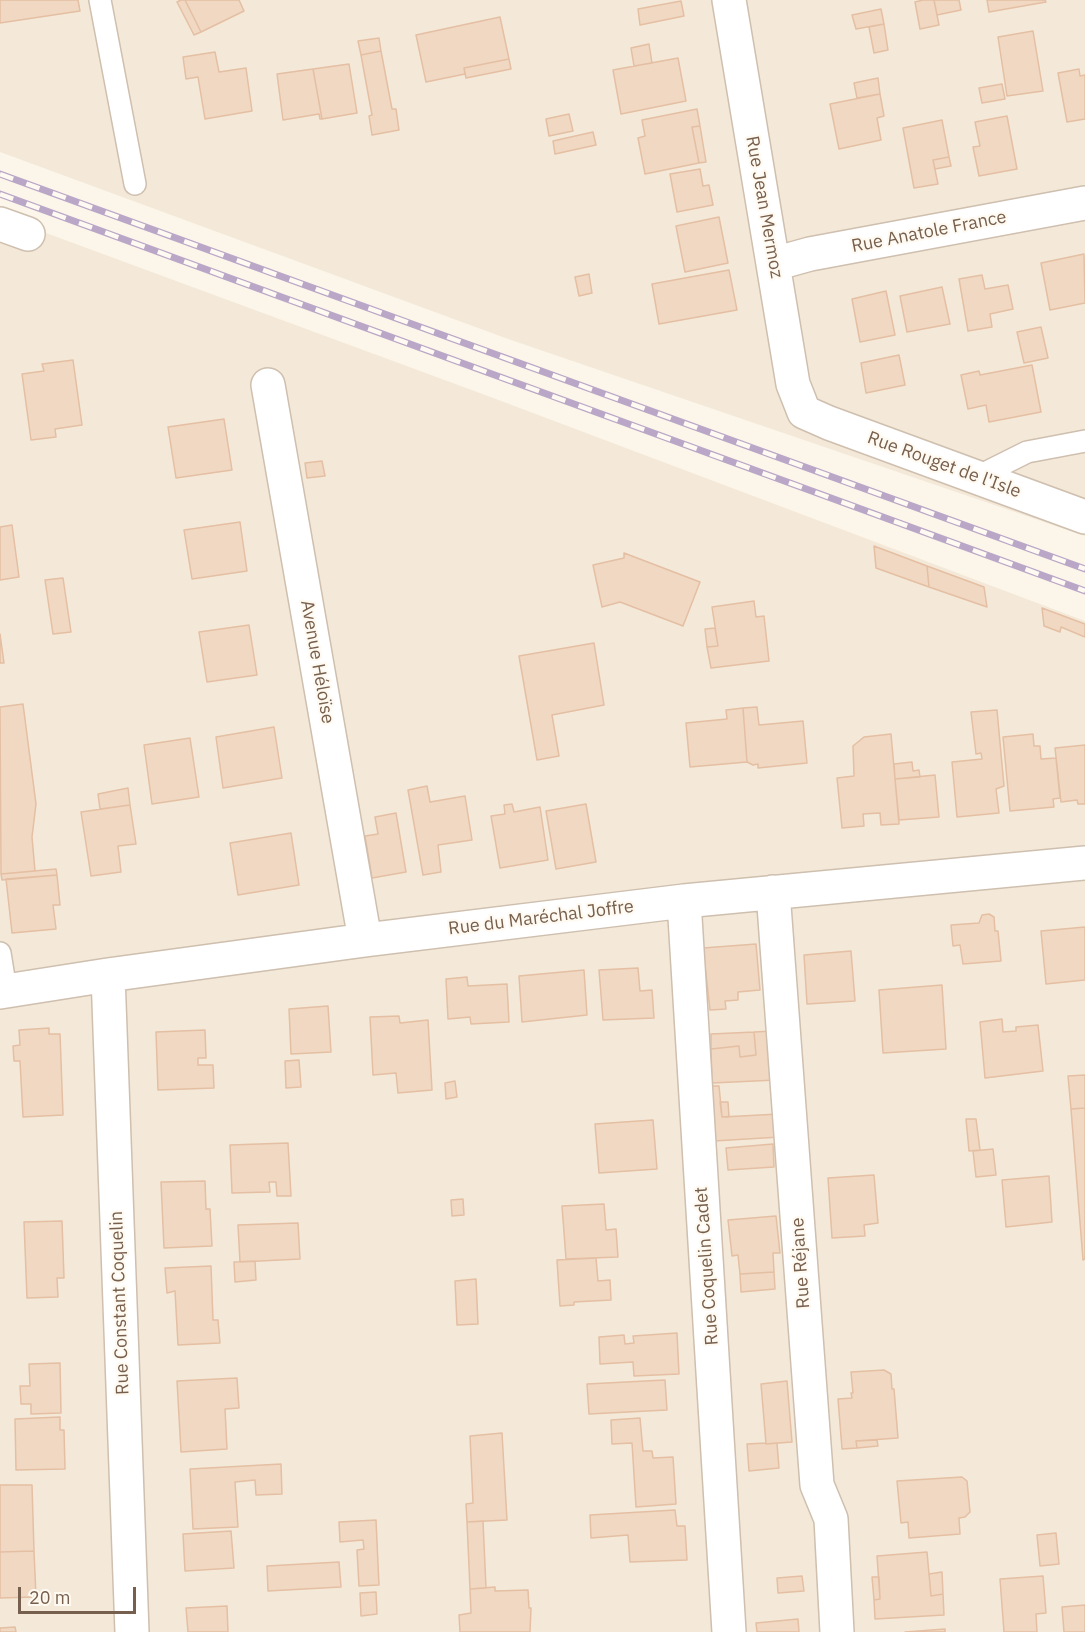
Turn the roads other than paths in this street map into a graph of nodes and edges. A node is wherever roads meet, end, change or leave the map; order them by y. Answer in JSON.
{"nodes":[{"id":1,"x":100,"y":0,"type":"edge"},
{"id":2,"x":729,"y":0,"type":"edge"},
{"id":3,"x":135,"y":184,"type":"dead end"},
{"id":4,"x":1085,"y":203,"type":"edge"},
{"id":5,"x":774,"y":264,"type":"junction"},
{"id":6,"x":268,"y":385,"type":"dead end"},
{"id":7,"x":804,"y":412,"type":"joint"},
{"id":8,"x":1085,"y":441,"type":"edge"},
{"id":9,"x":977,"y":477,"type":"junction"},
{"id":10,"x":1085,"y":517,"type":"edge"},
{"id":11,"x":1085,"y":863,"type":"edge"},
{"id":12,"x":773,"y":892,"type":"junction"},
{"id":13,"x":684,"y":901,"type":"junction"},
{"id":14,"x":365,"y":939,"type":"junction"},
{"id":15,"x":0,"y":953,"type":"edge"},
{"id":16,"x":108,"y":975,"type":"junction"},
{"id":17,"x":3,"y":991,"type":"edge"},
{"id":18,"x":132,"y":1632,"type":"edge"},
{"id":19,"x":729,"y":1632,"type":"edge"},
{"id":20,"x":837,"y":1632,"type":"edge"}],
"edges":[{"from":1,"to":3,"type":"lane"},
{"from":2,"to":5,"type":"street","name":"Rue Jean Mermoz"},
{"from":4,"to":5,"type":"street","name":"Rue Anatole France"},
{"from":5,"to":7,"type":"street","name":"Rue Jean Mermoz"},
{"from":6,"to":14,"type":"street","name":"Avenue Héloïse"},
{"from":7,"to":9,"type":"street","name":"Rue Rouget de l'Isle"},
{"from":8,"to":9,"type":"lane"},
{"from":9,"to":10,"type":"street","name":"Rue Rouget de l'Isle"},
{"from":11,"to":12,"type":"street","name":"Rue du Maréchal Joffre"},
{"from":12,"to":13,"type":"street","name":"Rue du Maréchal Joffre"},
{"from":12,"to":20,"type":"street","name":"Rue Réjane"},
{"from":13,"to":14,"type":"street","name":"Rue du Maréchal Joffre"},
{"from":13,"to":19,"type":"street","name":"Rue Coquelin Cadet"},
{"from":14,"to":16,"type":"street","name":"Rue du Maréchal Joffre"},
{"from":15,"to":17,"type":"lane"},
{"from":16,"to":17,"type":"street","name":"Rue du Maréchal Joffre"},
{"from":16,"to":18,"type":"street","name":"Rue Constant Coquelin"}]}
